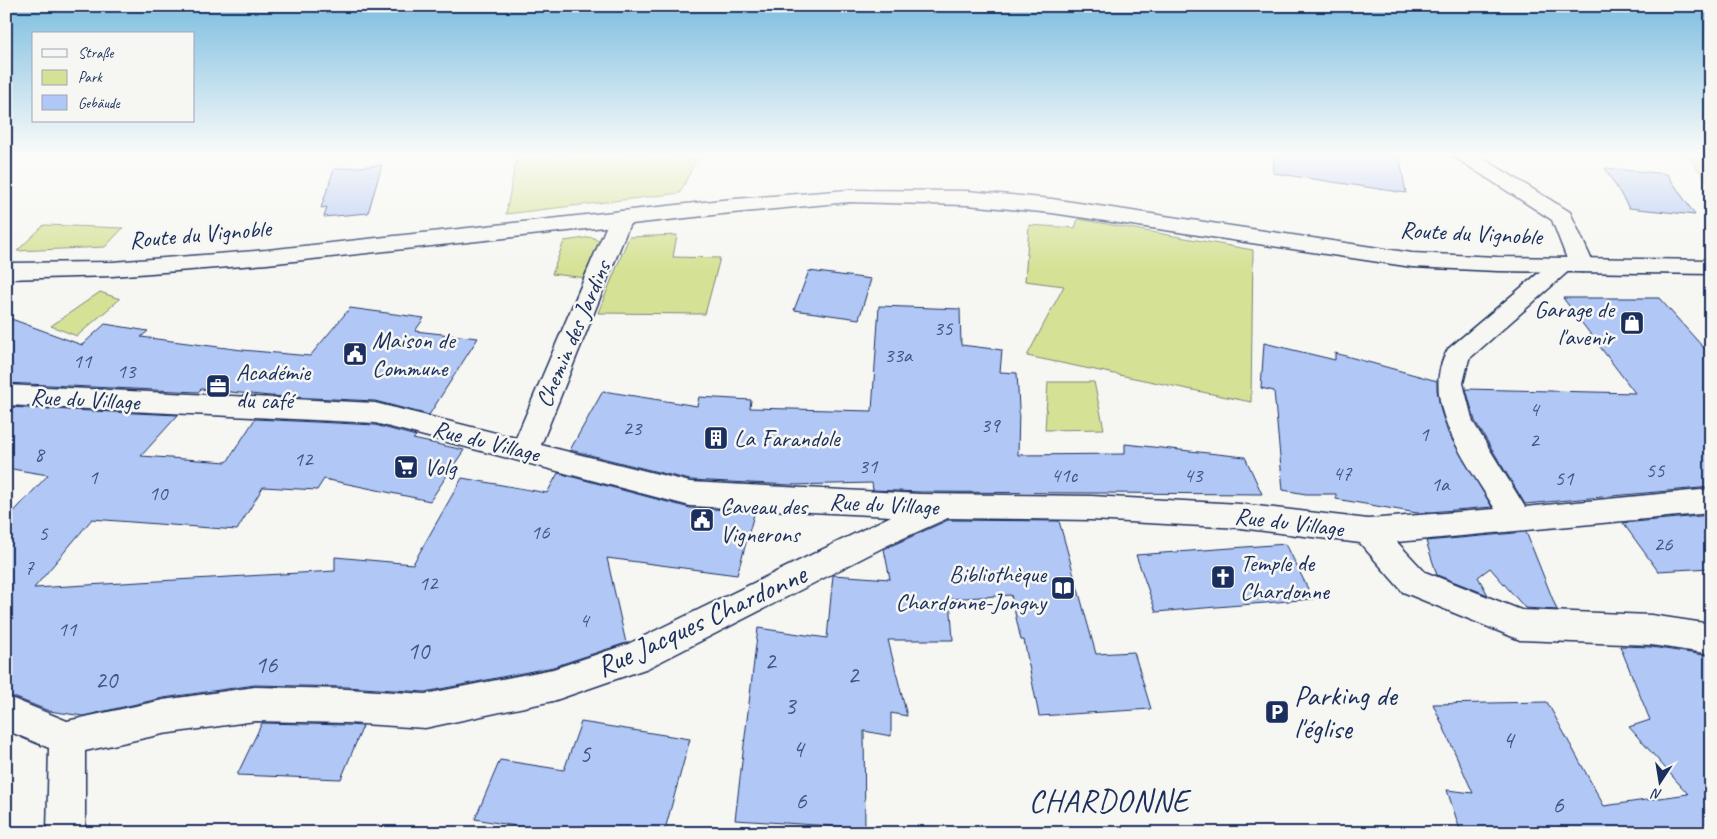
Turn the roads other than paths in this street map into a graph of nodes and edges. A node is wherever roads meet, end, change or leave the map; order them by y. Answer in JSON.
{"nodes":[{"id":1,"x":1525,"y":193,"type":"edge"},
{"id":2,"x":621,"y":218,"type":"junction"},
{"id":3,"x":1572,"y":265,"type":"junction"},
{"id":4,"x":1711,"y":267,"type":"edge"},
{"id":5,"x":6,"y":271,"type":"edge"},
{"id":6,"x":6,"y":395,"type":"edge"},
{"id":7,"x":525,"y":450,"type":"junction"},
{"id":8,"x":1711,"y":501,"type":"edge"},
{"id":9,"x":945,"y":507,"type":"junction"},
{"id":10,"x":1517,"y":520,"type":"junction"},
{"id":11,"x":1368,"y":532,"type":"junction"},
{"id":12,"x":1711,"y":639,"type":"edge"},
{"id":13,"x":6,"y":713,"type":"edge"},
{"id":14,"x":68,"y":738,"type":"junction"},
{"id":15,"x":66,"y":833,"type":"edge"}],
"edges":[{"from":1,"to":3,"type":"street"},
{"from":2,"to":3,"type":"street","name":"Route du Vignoble"},
{"from":2,"to":5,"type":"street","name":"Route du Vignoble"},
{"from":2,"to":7,"type":"street","name":"Chemin des Jardins"},
{"from":3,"to":4,"type":"street","name":"Route du Vignoble"},
{"from":3,"to":10,"type":"street"},
{"from":6,"to":7,"type":"street","name":"Rue du Village"},
{"from":7,"to":9,"type":"street","name":"Rue du Village"},
{"from":8,"to":10,"type":"street","name":"Rue du Village"},
{"from":9,"to":11,"type":"street","name":"Rue du Village"},
{"from":9,"to":14,"type":"street","name":"Rue Jacques Chardonne"},
{"from":10,"to":11,"type":"street","name":"Rue du Village"},
{"from":11,"to":12,"type":"street"},
{"from":13,"to":14,"type":"street"},
{"from":14,"to":15,"type":"street"}]}
